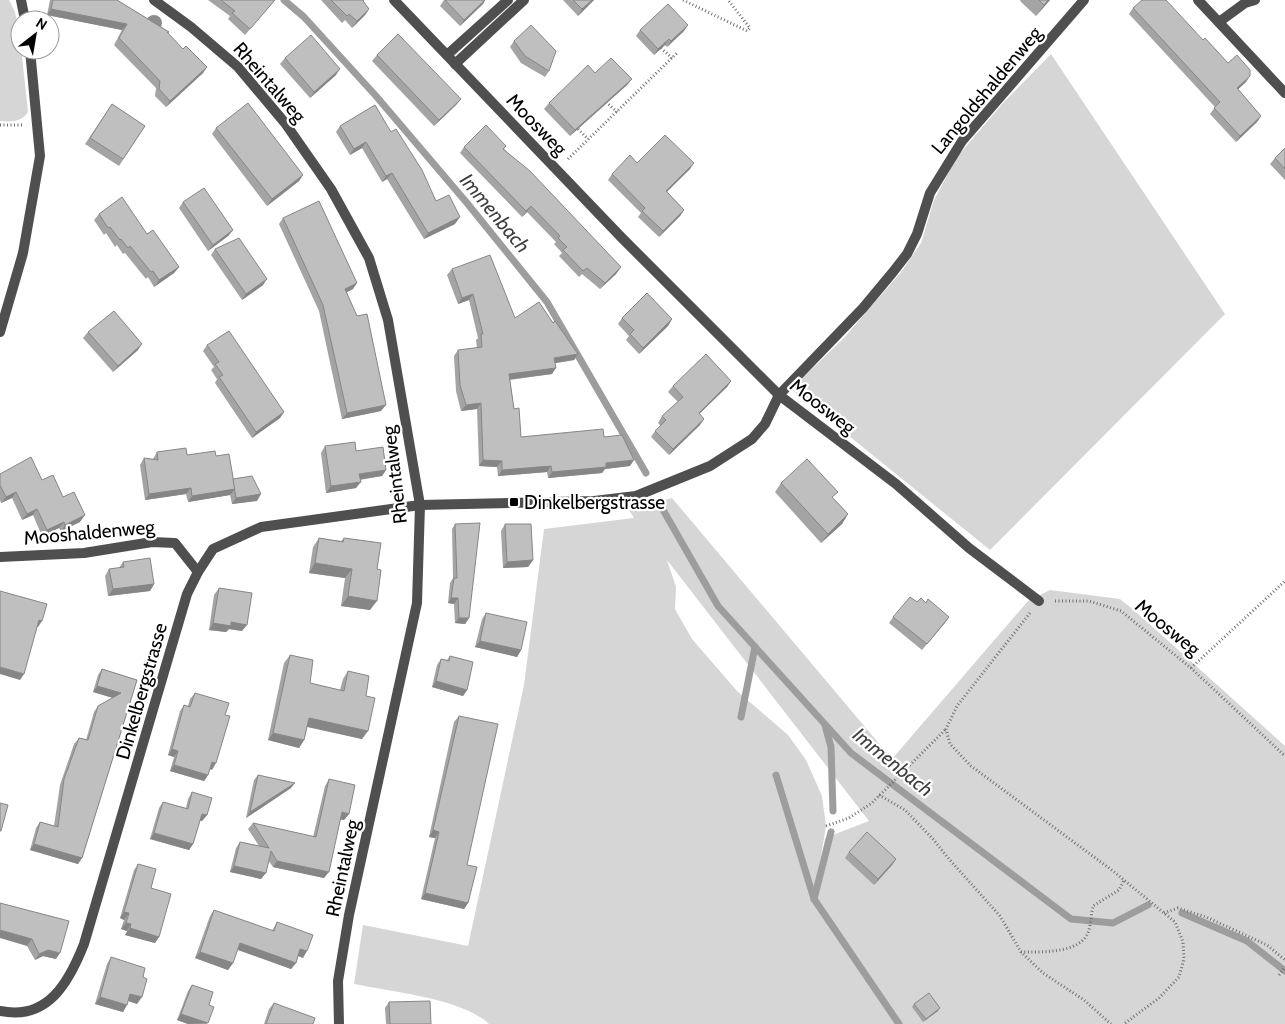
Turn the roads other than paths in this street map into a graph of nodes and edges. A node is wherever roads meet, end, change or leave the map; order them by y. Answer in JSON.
{"nodes":[{"id":1,"x":154,"y":0,"type":"edge"},
{"id":2,"x":394,"y":0,"type":"edge"},
{"id":3,"x":508,"y":0,"type":"edge"},
{"id":4,"x":524,"y":0,"type":"edge"},
{"id":5,"x":1084,"y":0,"type":"edge"},
{"id":6,"x":1198,"y":0,"type":"edge"},
{"id":7,"x":1255,"y":0,"type":"edge"},
{"id":8,"x":1219,"y":22,"type":"junction"},
{"id":9,"x":447,"y":55,"type":"junction"},
{"id":10,"x":31,"y":60,"type":"edge"},
{"id":11,"x":455,"y":64,"type":"junction"},
{"id":12,"x":1285,"y":93,"type":"edge"},
{"id":13,"x":0,"y":332,"type":"edge"},
{"id":14,"x":779,"y":395,"type":"junction"},
{"id":15,"x":420,"y":505,"type":"junction"},
{"id":16,"x":0,"y":557,"type":"edge"},
{"id":17,"x":198,"y":572,"type":"junction"},
{"id":18,"x":1039,"y":601,"type":"road end"},
{"id":19,"x":0,"y":1011,"type":"edge"},
{"id":20,"x":339,"y":1024,"type":"edge"}],
"edges":[{"from":1,"to":15,"type":"street","name":"Rheintalweg"},
{"from":2,"to":9,"type":"street","name":"Moosweg"},
{"from":3,"to":9,"type":"street"},
{"from":4,"to":11,"type":"street"},
{"from":5,"to":14,"type":"street","name":"Langoldshaldenweg"},
{"from":6,"to":8,"type":"street"},
{"from":7,"to":8,"type":"street"},
{"from":8,"to":12,"type":"street"},
{"from":9,"to":11,"type":"street","name":"Moosweg"},
{"from":10,"to":13,"type":"street"},
{"from":11,"to":14,"type":"street","name":"Moosweg"},
{"from":14,"to":15,"type":"street","name":"Dinkelbergstrasse"},
{"from":14,"to":18,"type":"street","name":"Moosweg"},
{"from":15,"to":17,"type":"street","name":"Dinkelbergstrasse"},
{"from":15,"to":20,"type":"street","name":"Rheintalweg"},
{"from":16,"to":17,"type":"street","name":"Mooshaldenweg"},
{"from":17,"to":19,"type":"street","name":"Dinkelbergstrasse"}]}
